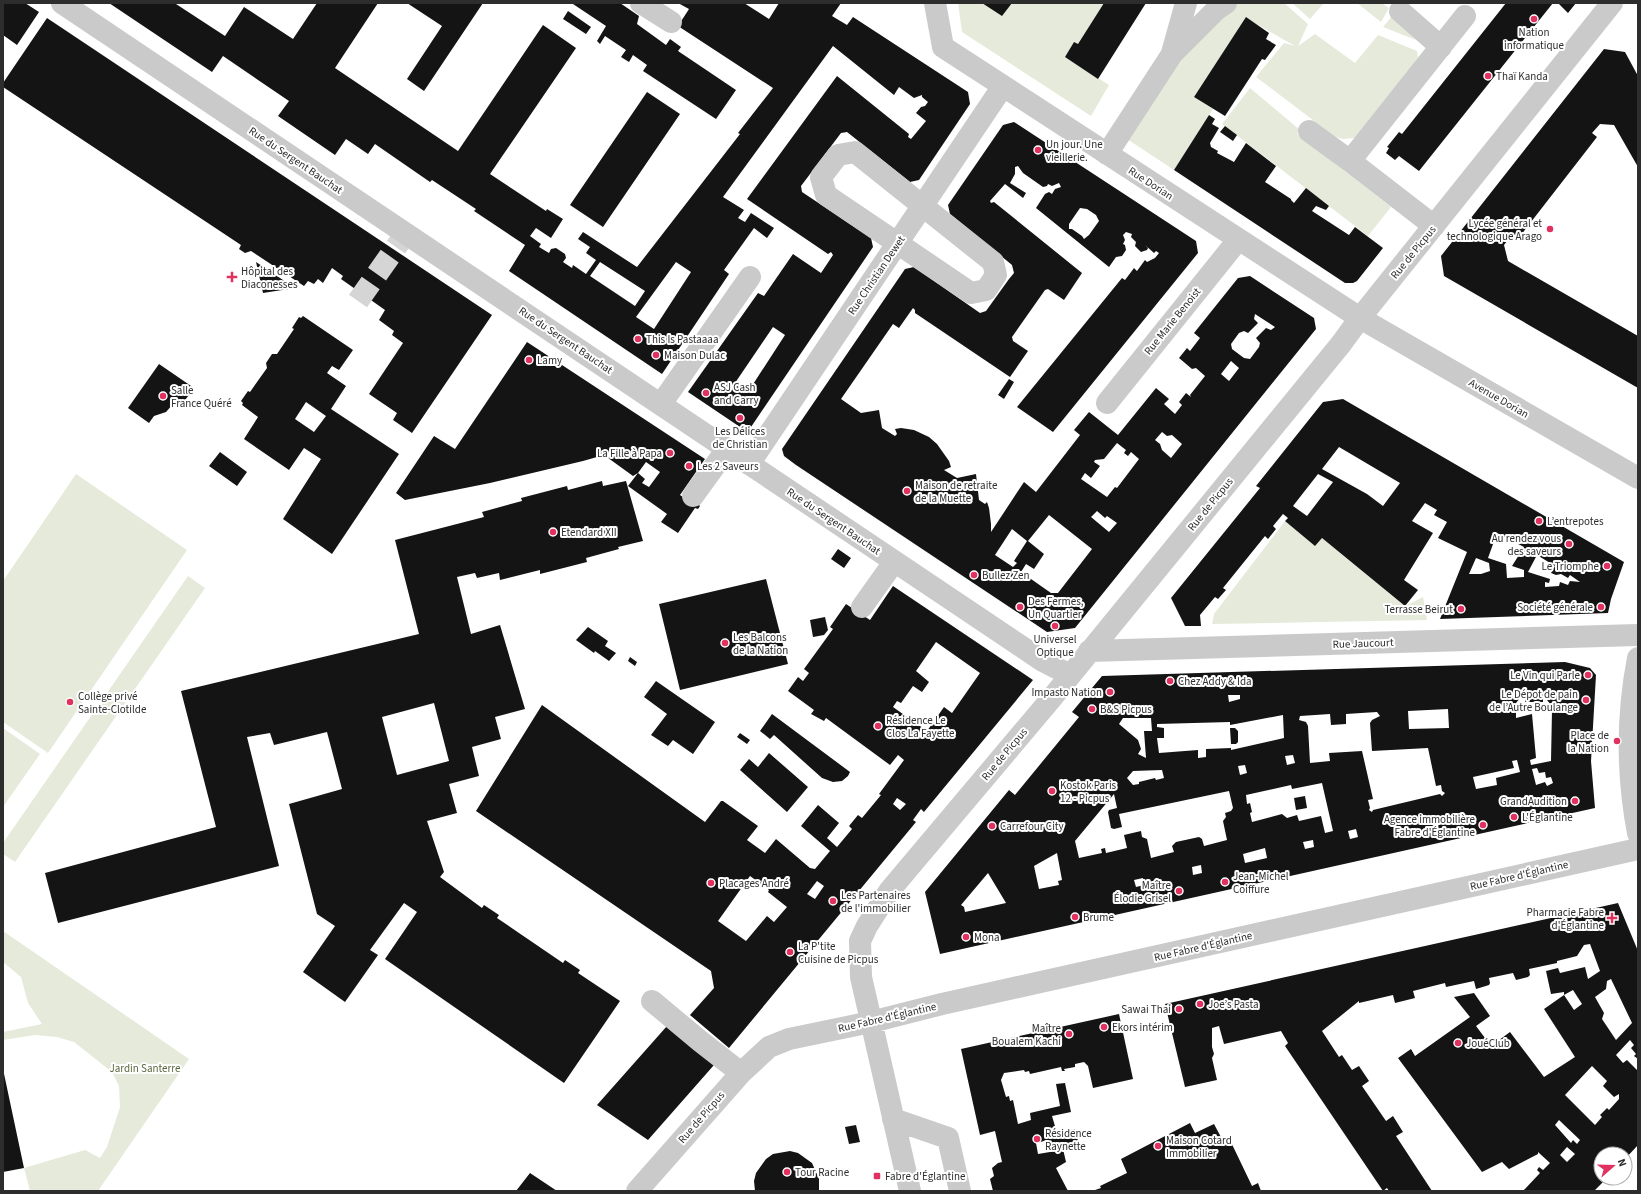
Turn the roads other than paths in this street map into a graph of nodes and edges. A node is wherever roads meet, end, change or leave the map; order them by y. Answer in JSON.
{"nodes":[{"id":1,"x":62,"y":3,"type":"edge"},
{"id":2,"x":641,"y":3,"type":"edge"},
{"id":3,"x":936,"y":3,"type":"edge"},
{"id":4,"x":1186,"y":3,"type":"edge"},
{"id":5,"x":1226,"y":3,"type":"edge"},
{"id":6,"x":1612,"y":3,"type":"edge"},
{"id":7,"x":1400,"y":10,"type":"dead end"},
{"id":8,"x":1465,"y":16,"type":"dead end"},
{"id":9,"x":671,"y":22,"type":"dead end"},
{"id":10,"x":1441,"y":47,"type":"junction"},
{"id":11,"x":1172,"y":54,"type":"junction"},
{"id":12,"x":1003,"y":86,"type":"junction"},
{"id":13,"x":1309,"y":131,"type":"dead end"},
{"id":14,"x":1107,"y":154,"type":"junction"},
{"id":15,"x":1350,"y":160,"type":"junction"},
{"id":16,"x":922,"y":206,"type":"junction"},
{"id":17,"x":1434,"y":226,"type":"junction"},
{"id":18,"x":1238,"y":240,"type":"junction"},
{"id":19,"x":898,"y":243,"type":"junction"},
{"id":20,"x":750,"y":277,"type":"dead end"},
{"id":21,"x":1360,"y":318,"type":"junction"},
{"id":22,"x":1107,"y":403,"type":"dead end"},
{"id":23,"x":661,"y":404,"type":"junction"},
{"id":24,"x":727,"y":450,"type":"junction"},
{"id":25,"x":749,"y":464,"type":"junction"},
{"id":26,"x":1638,"y":478,"type":"edge"},
{"id":27,"x":693,"y":496,"type":"dead end"},
{"id":28,"x":894,"y":562,"type":"junction"},
{"id":29,"x":862,"y":608,"type":"dead end"},
{"id":30,"x":1638,"y":635,"type":"edge"},
{"id":31,"x":1089,"y":651,"type":"junction"},
{"id":32,"x":1638,"y":658,"type":"edge"},
{"id":33,"x":1070,"y":675,"type":"junction"},
{"id":34,"x":1638,"y":833,"type":"edge"},
{"id":35,"x":1638,"y":849,"type":"edge"},
{"id":36,"x":652,"y":1001,"type":"dead end"},
{"id":37,"x":871,"y":1022,"type":"junction"},
{"id":38,"x":769,"y":1047,"type":"joint"},
{"id":39,"x":741,"y":1072,"type":"junction"},
{"id":40,"x":893,"y":1119,"type":"junction"},
{"id":41,"x":638,"y":1191,"type":"edge"},
{"id":42,"x":910,"y":1191,"type":"edge"},
{"id":43,"x":960,"y":1191,"type":"edge"}],
"edges":[{"from":1,"to":23,"type":"street","name":"Rue du Sergent Bauchat"},
{"from":2,"to":9,"type":"street"},
{"from":3,"to":12,"type":"street","name":"Rue Dorian"},
{"from":4,"to":11,"type":"street"},
{"from":5,"to":11,"type":"street"},
{"from":6,"to":17,"type":"street","name":"Rue de Picpus"},
{"from":7,"to":10,"type":"street"},
{"from":8,"to":10,"type":"street"},
{"from":10,"to":15,"type":"street"},
{"from":11,"to":14,"type":"street"},
{"from":12,"to":14,"type":"street","name":"Rue Dorian"},
{"from":12,"to":16,"type":"street","name":"Rue Christian Dewet"},
{"from":13,"to":15,"type":"street"},
{"from":14,"to":18,"type":"street","name":"Rue Dorian"},
{"from":15,"to":17,"type":"street"},
{"from":16,"to":19,"type":"street","name":"Rue Christian Dewet"},
{"from":16,"to":19,"type":"street"},
{"from":16,"to":19,"type":"street"},
{"from":17,"to":21,"type":"street","name":"Rue de Picpus"},
{"from":18,"to":21,"type":"street","name":"Rue Dorian"},
{"from":18,"to":22,"type":"street","name":"Rue Marie Benoist"},
{"from":19,"to":25,"type":"street","name":"Rue Christian Dewet"},
{"from":20,"to":23,"type":"street"},
{"from":21,"to":26,"type":"street","name":"Avenue Dorian"},
{"from":21,"to":31,"type":"street","name":"Rue de Picpus"},
{"from":23,"to":24,"type":"street","name":"Rue du Sergent Bauchat"},
{"from":24,"to":25,"type":"street","name":"Rue du Sergent Bauchat"},
{"from":24,"to":27,"type":"street"},
{"from":25,"to":28,"type":"street","name":"Rue du Sergent Bauchat"},
{"from":28,"to":29,"type":"street"},
{"from":28,"to":33,"type":"street","name":"Rue du Sergent Bauchat"},
{"from":30,"to":31,"type":"street","name":"Rue Jaucourt"},
{"from":31,"to":33,"type":"street","name":"Rue de Picpus"},
{"from":32,"to":34,"type":"street"},
{"from":33,"to":37,"type":"street","name":"Rue de Picpus"},
{"from":35,"to":37,"type":"street","name":"Rue Fabre d'Églantine"},
{"from":36,"to":39,"type":"street"},
{"from":37,"to":38,"type":"street","name":"Rue Fabre d'Églantine"},
{"from":37,"to":40,"type":"street","name":"Rue de Picpus"},
{"from":38,"to":39,"type":"street","name":"Rue de Picpus"},
{"from":39,"to":41,"type":"street","name":"Rue de Picpus"},
{"from":40,"to":42,"type":"street","name":"Rue de Picpus"},
{"from":40,"to":43,"type":"street"}]}
